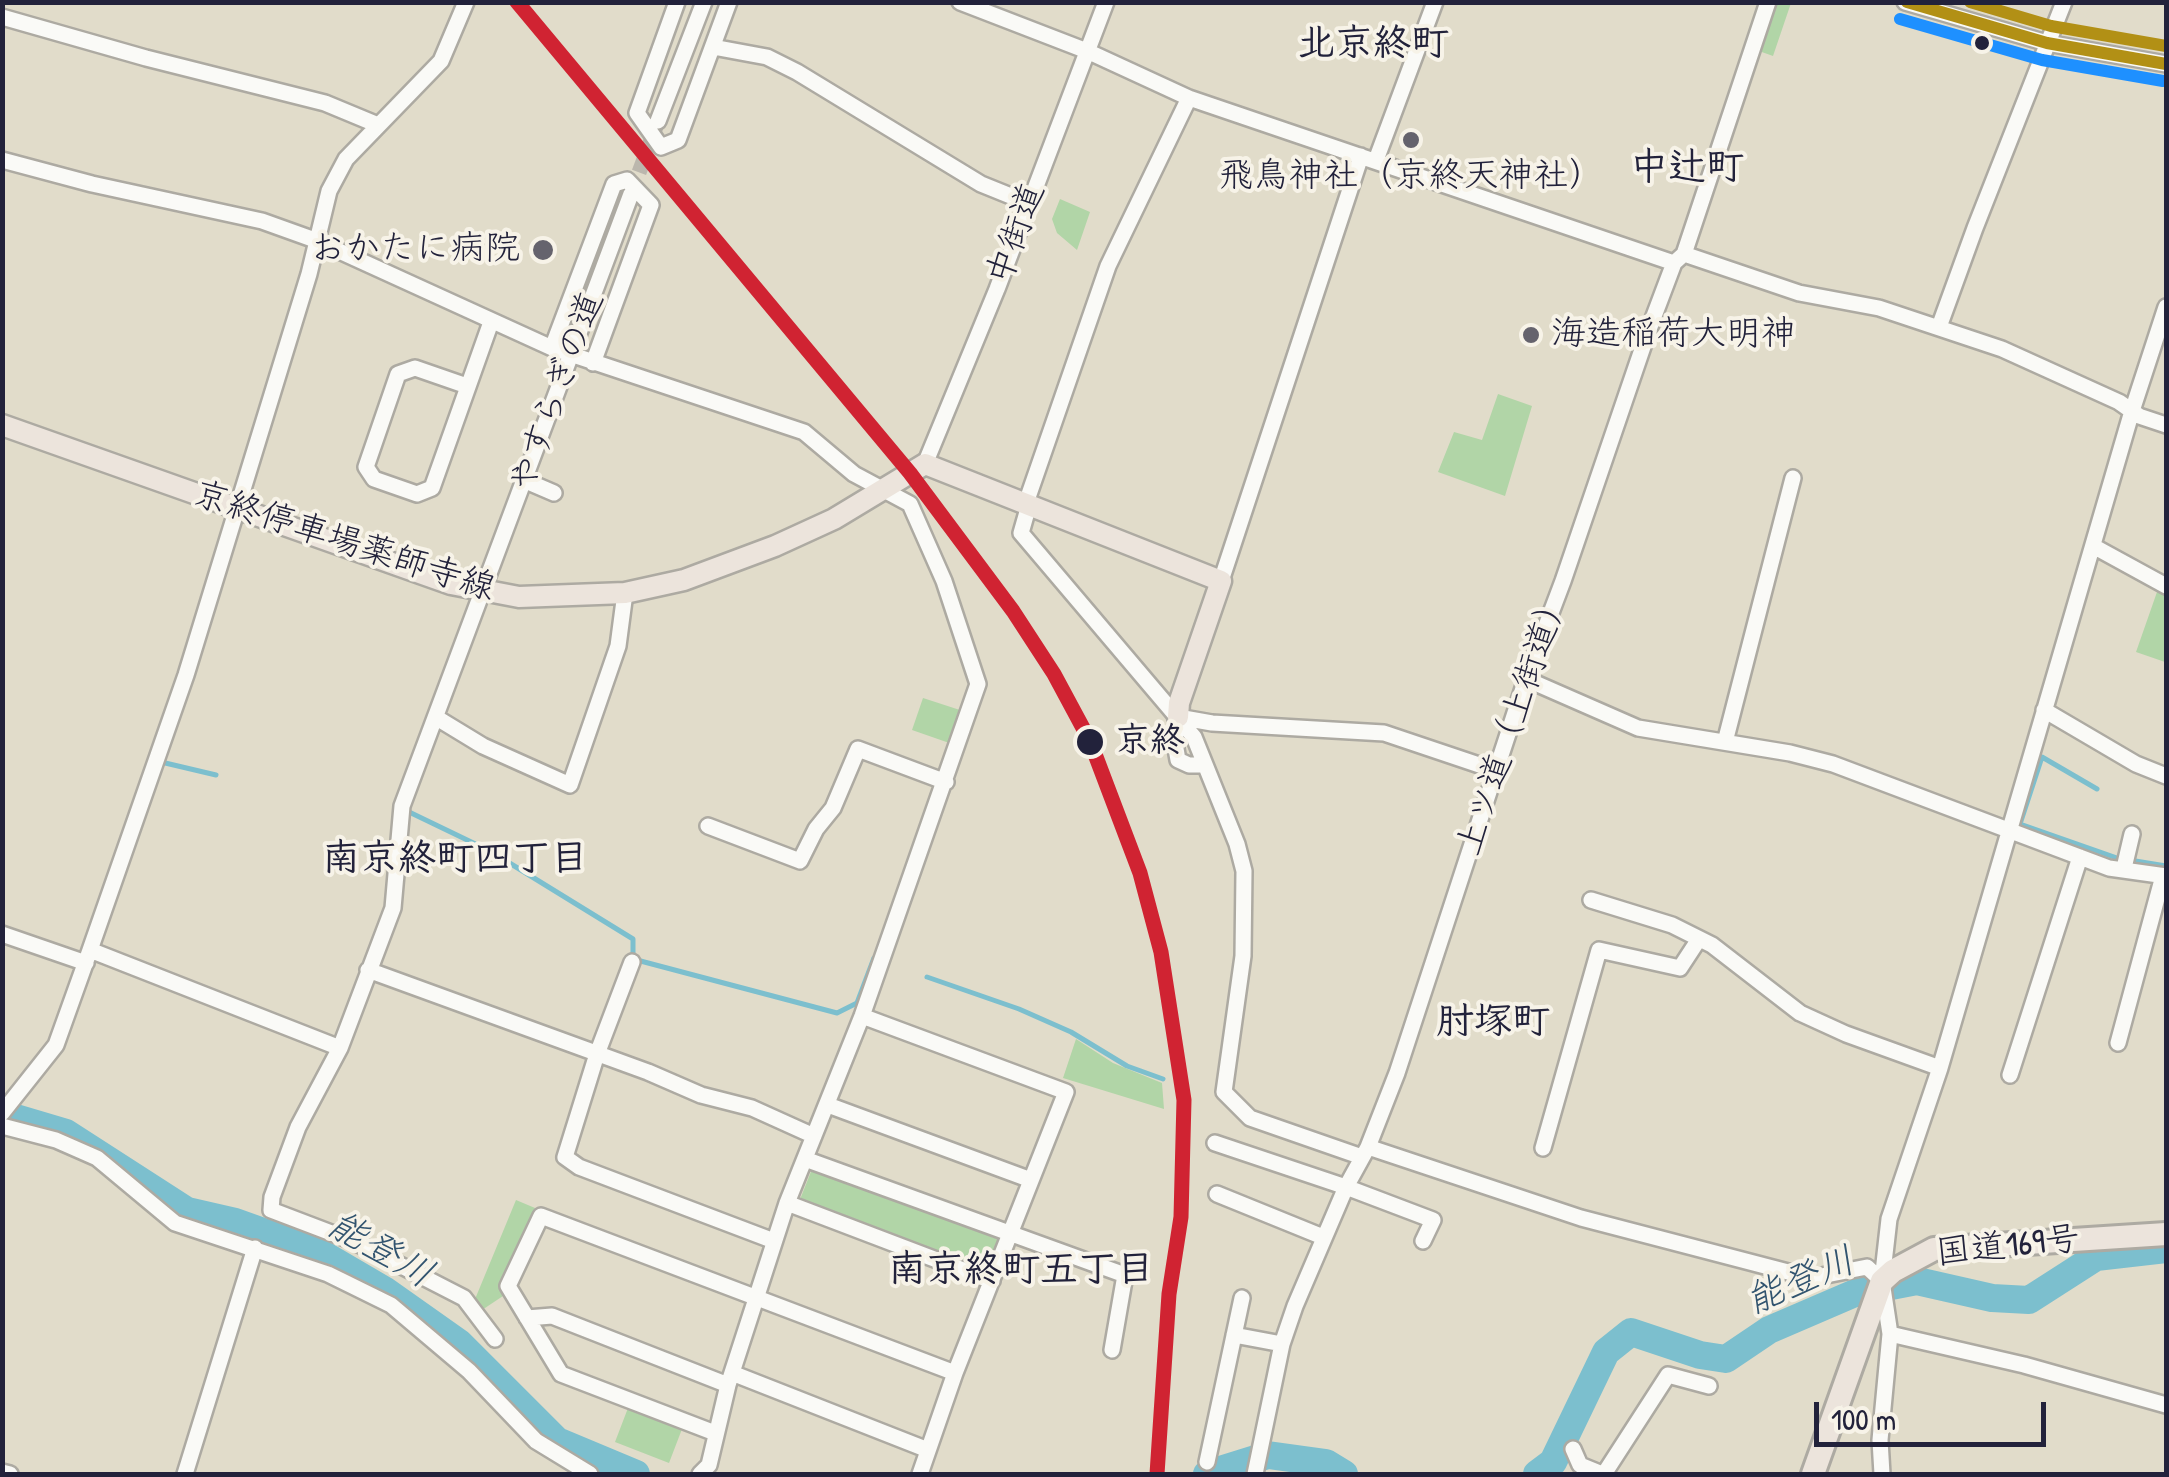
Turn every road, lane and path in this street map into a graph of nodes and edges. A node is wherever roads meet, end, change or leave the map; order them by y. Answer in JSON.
{"nodes":[{"id":1,"x":466,"y":2,"type":"edge"},
{"id":2,"x":678,"y":2,"type":"edge"},
{"id":3,"x":704,"y":2,"type":"edge"},
{"id":4,"x":729,"y":2,"type":"edge"},
{"id":5,"x":960,"y":2,"type":"edge"},
{"id":6,"x":1106,"y":2,"type":"edge"},
{"id":7,"x":1435,"y":2,"type":"edge"},
{"id":8,"x":1768,"y":2,"type":"edge"},
{"id":9,"x":1905,"y":2,"type":"edge"},
{"id":10,"x":2064,"y":2,"type":"edge"},
{"id":11,"x":2,"y":17,"type":"edge"},
{"id":12,"x":2047,"y":43,"type":"junction"},
{"id":13,"x":713,"y":47,"type":"junction"},
{"id":14,"x":1088,"y":52,"type":"junction"},
{"id":15,"x":2166,"y":64,"type":"edge"},
{"id":16,"x":1189,"y":98,"type":"junction"},
{"id":17,"x":658,"y":121,"type":"tunnel mouth"},
{"id":18,"x":378,"y":125,"type":"junction"},
{"id":19,"x":1369,"y":158,"type":"junction"},
{"id":20,"x":2,"y":160,"type":"edge"},
{"id":21,"x":630,"y":194,"type":"tunnel mouth"},
{"id":22,"x":1028,"y":203,"type":"junction"},
{"id":23,"x":315,"y":240,"type":"junction"},
{"id":24,"x":1679,"y":258,"type":"junction"},
{"id":25,"x":2166,"y":307,"type":"edge"},
{"id":26,"x":491,"y":322,"type":"junction"},
{"id":27,"x":1940,"y":327,"type":"junction"},
{"id":28,"x":552,"y":348,"type":"junction"},
{"id":29,"x":571,"y":355,"type":"junction"},
{"id":30,"x":593,"y":363,"type":"junction"},
{"id":31,"x":467,"y":386,"type":"junction"},
{"id":32,"x":2132,"y":411,"type":"junction"},
{"id":33,"x":2,"y":425,"type":"edge"},
{"id":34,"x":2166,"y":426,"type":"edge"},
{"id":35,"x":925,"y":464,"type":"junction"},
{"id":36,"x":1793,"y":478,"type":"dead end"},
{"id":37,"x":526,"y":481,"type":"junction"},
{"id":38,"x":884,"y":490,"type":"junction"},
{"id":39,"x":554,"y":493,"type":"dead end"},
{"id":40,"x":1028,"y":504,"type":"junction"},
{"id":41,"x":235,"y":508,"type":"junction"},
{"id":42,"x":2092,"y":546,"type":"junction"},
{"id":43,"x":1221,"y":581,"type":"junction"},
{"id":44,"x":2166,"y":586,"type":"edge"},
{"id":45,"x":483,"y":590,"type":"junction"},
{"id":46,"x":625,"y":593,"type":"junction"},
{"id":47,"x":1526,"y":678,"type":"junction"},
{"id":48,"x":2044,"y":710,"type":"junction"},
{"id":49,"x":1178,"y":717,"type":"junction"},
{"id":50,"x":437,"y":718,"type":"junction"},
{"id":51,"x":1725,"y":742,"type":"junction"},
{"id":52,"x":1205,"y":765,"type":"junction"},
{"id":53,"x":1497,"y":771,"type":"junction"},
{"id":54,"x":2166,"y":776,"type":"edge"},
{"id":55,"x":946,"y":782,"type":"junction"},
{"id":56,"x":708,"y":826,"type":"dead end"},
{"id":57,"x":2011,"y":829,"type":"junction"},
{"id":58,"x":2132,"y":834,"type":"dead end"},
{"id":59,"x":2080,"y":858,"type":"junction"},
{"id":60,"x":2124,"y":868,"type":"junction"},
{"id":61,"x":2165,"y":876,"type":"edge"},
{"id":62,"x":1590,"y":900,"type":"dead end"},
{"id":63,"x":2,"y":934,"type":"edge"},
{"id":64,"x":1698,"y":939,"type":"junction"},
{"id":65,"x":88,"y":957,"type":"junction"},
{"id":66,"x":632,"y":962,"type":"dead end"},
{"id":67,"x":368,"y":970,"type":"junction"},
{"id":68,"x":862,"y":1016,"type":"junction"},
{"id":69,"x":2118,"y":1043,"type":"dead end"},
{"id":70,"x":340,"y":1048,"type":"junction"},
{"id":71,"x":597,"y":1054,"type":"junction"},
{"id":72,"x":1940,"y":1068,"type":"junction"},
{"id":73,"x":2010,"y":1075,"type":"dead end"},
{"id":74,"x":7,"y":1102,"type":"edge"},
{"id":75,"x":828,"y":1105,"type":"junction"},
{"id":76,"x":2,"y":1126,"type":"edge"},
{"id":77,"x":814,"y":1136,"type":"junction"},
{"id":78,"x":1214,"y":1143,"type":"dead end"},
{"id":79,"x":1543,"y":1148,"type":"dead end"},
{"id":80,"x":1365,"y":1152,"type":"junction"},
{"id":81,"x":805,"y":1159,"type":"junction"},
{"id":82,"x":1030,"y":1180,"type":"junction"},
{"id":83,"x":1346,"y":1187,"type":"junction"},
{"id":84,"x":1216,"y":1194,"type":"dead end"},
{"id":85,"x":787,"y":1203,"type":"junction"},
{"id":86,"x":1011,"y":1233,"type":"junction"},
{"id":87,"x":2166,"y":1234,"type":"edge"},
{"id":88,"x":1324,"y":1237,"type":"junction"},
{"id":89,"x":774,"y":1241,"type":"junction"},
{"id":90,"x":1423,"y":1241,"type":"dead end"},
{"id":91,"x":255,"y":1248,"type":"junction"},
{"id":92,"x":992,"y":1281,"type":"junction"},
{"id":93,"x":1882,"y":1282,"type":"junction"},
{"id":94,"x":755,"y":1296,"type":"junction"},
{"id":95,"x":1242,"y":1298,"type":"dead end"},
{"id":96,"x":527,"y":1318,"type":"junction"},
{"id":97,"x":1890,"y":1334,"type":"junction"},
{"id":98,"x":1234,"y":1335,"type":"junction"},
{"id":99,"x":495,"y":1339,"type":"dead end"},
{"id":100,"x":1282,"y":1344,"type":"junction"},
{"id":101,"x":1112,"y":1350,"type":"dead end"},
{"id":102,"x":955,"y":1373,"type":"junction"},
{"id":103,"x":730,"y":1379,"type":"junction"},
{"id":104,"x":1709,"y":1386,"type":"dead end"},
{"id":105,"x":2166,"y":1406,"type":"edge"},
{"id":106,"x":715,"y":1433,"type":"junction"},
{"id":107,"x":1572,"y":1449,"type":"dead end"},
{"id":108,"x":928,"y":1450,"type":"junction"},
{"id":109,"x":1259,"y":1461,"type":"edge"},
{"id":110,"x":1207,"y":1462,"type":"dead end"},
{"id":111,"x":710,"y":1471,"type":"edge"},
{"id":112,"x":2,"y":1472,"type":"edge"},
{"id":113,"x":10,"y":1474,"type":"edge"},
{"id":114,"x":184,"y":1474,"type":"edge"},
{"id":115,"x":590,"y":1474,"type":"edge"},
{"id":116,"x":920,"y":1474,"type":"edge"},
{"id":117,"x":1603,"y":1474,"type":"edge"},
{"id":118,"x":1812,"y":1474,"type":"edge"},
{"id":119,"x":1882,"y":1474,"type":"edge"}],
"edges":[{"from":1,"to":18,"type":"street"},
{"from":2,"to":13,"type":"street"},
{"from":3,"to":17,"type":"street"},
{"from":4,"to":13,"type":"street"},
{"from":5,"to":14,"type":"street"},
{"from":6,"to":14,"type":"street","name":"中街道"},
{"from":7,"to":19,"type":"street"},
{"from":8,"to":24,"type":"street","name":"上ツ道（上街道）"},
{"from":9,"to":12,"type":"street"},
{"from":10,"to":12,"type":"street"},
{"from":11,"to":18,"type":"street"},
{"from":12,"to":15,"type":"street"},
{"from":12,"to":27,"type":"street"},
{"from":13,"to":22,"type":"street"},
{"from":14,"to":16,"type":"street"},
{"from":14,"to":22,"type":"street","name":"中街道"},
{"from":16,"to":19,"type":"street"},
{"from":16,"to":40,"type":"street"},
{"from":18,"to":23,"type":"street"},
{"from":19,"to":24,"type":"street"},
{"from":19,"to":43,"type":"street"},
{"from":20,"to":23,"type":"street"},
{"from":21,"to":29,"type":"street","name":"やすらぎの道"},
{"from":22,"to":35,"type":"street","name":"中街道"},
{"from":23,"to":26,"type":"street"},
{"from":23,"to":41,"type":"street"},
{"from":24,"to":27,"type":"street"},
{"from":24,"to":47,"type":"street","name":"上ツ道（上街道）"},
{"from":25,"to":32,"type":"street"},
{"from":26,"to":28,"type":"street"},
{"from":26,"to":31,"type":"street"},
{"from":27,"to":32,"type":"street"},
{"from":28,"to":29,"type":"street"},
{"from":28,"to":30,"type":"street"},
{"from":29,"to":30,"type":"street"},
{"from":29,"to":37,"type":"street","name":"やすらぎの道"},
{"from":30,"to":38,"type":"street"},
{"from":31,"to":31,"type":"street"},
{"from":32,"to":34,"type":"street"},
{"from":32,"to":42,"type":"street"},
{"from":33,"to":41,"type":"main road","name":"京終停車場薬師寺線"},
{"from":35,"to":38,"type":"main road","name":"京終停車場薬師寺線"},
{"from":35,"to":40,"type":"main road"},
{"from":36,"to":51,"type":"street"},
{"from":37,"to":39,"type":"street"},
{"from":37,"to":45,"type":"street","name":"やすらぎの道"},
{"from":38,"to":46,"type":"main road","name":"京終停車場薬師寺線"},
{"from":38,"to":55,"type":"street"},
{"from":40,"to":43,"type":"main road"},
{"from":40,"to":49,"type":"street"},
{"from":41,"to":45,"type":"main road","name":"京終停車場薬師寺線"},
{"from":41,"to":65,"type":"street"},
{"from":42,"to":44,"type":"street"},
{"from":42,"to":48,"type":"street"},
{"from":43,"to":49,"type":"main road"},
{"from":45,"to":46,"type":"main road","name":"京終停車場薬師寺線"},
{"from":45,"to":50,"type":"street","name":"やすらぎの道"},
{"from":46,"to":50,"type":"street"},
{"from":47,"to":51,"type":"street"},
{"from":47,"to":53,"type":"street","name":"上ツ道（上街道）"},
{"from":48,"to":54,"type":"street"},
{"from":48,"to":57,"type":"street"},
{"from":49,"to":52,"type":"street"},
{"from":49,"to":52,"type":"street"},
{"from":49,"to":53,"type":"street"},
{"from":50,"to":67,"type":"street","name":"やすらぎの道"},
{"from":51,"to":57,"type":"street"},
{"from":52,"to":80,"type":"street"},
{"from":53,"to":80,"type":"street","name":"上ツ道（上街道）"},
{"from":55,"to":56,"type":"street"},
{"from":55,"to":68,"type":"street"},
{"from":57,"to":59,"type":"street"},
{"from":57,"to":72,"type":"street"},
{"from":58,"to":60,"type":"street"},
{"from":59,"to":60,"type":"street"},
{"from":59,"to":73,"type":"street"},
{"from":60,"to":61,"type":"street"},
{"from":61,"to":69,"type":"street"},
{"from":62,"to":64,"type":"street"},
{"from":63,"to":65,"type":"street"},
{"from":64,"to":72,"type":"street"},
{"from":64,"to":79,"type":"street"},
{"from":65,"to":70,"type":"street"},
{"from":65,"to":74,"type":"street"},
{"from":66,"to":71,"type":"street"},
{"from":67,"to":70,"type":"street","name":"やすらぎの道"},
{"from":67,"to":71,"type":"street"},
{"from":68,"to":75,"type":"street"},
{"from":68,"to":82,"type":"street"},
{"from":70,"to":99,"type":"street","name":"やすらぎの道"},
{"from":71,"to":77,"type":"street"},
{"from":71,"to":89,"type":"street"},
{"from":72,"to":93,"type":"street"},
{"from":75,"to":77,"type":"street"},
{"from":75,"to":82,"type":"street"},
{"from":76,"to":91,"type":"street"},
{"from":77,"to":81,"type":"street"},
{"from":78,"to":83,"type":"street"},
{"from":80,"to":83,"type":"street","name":"上ツ道（上街道）"},
{"from":80,"to":93,"type":"street"},
{"from":81,"to":85,"type":"street"},
{"from":81,"to":86,"type":"street"},
{"from":82,"to":86,"type":"street"},
{"from":83,"to":88,"type":"street","name":"上ツ道（上街道）"},
{"from":83,"to":90,"type":"street"},
{"from":84,"to":88,"type":"street"},
{"from":85,"to":89,"type":"street"},
{"from":85,"to":92,"type":"street"},
{"from":86,"to":92,"type":"street"},
{"from":86,"to":101,"type":"street"},
{"from":87,"to":93,"type":"highway","name":"国道169号"},
{"from":88,"to":100,"type":"street","name":"上ツ道（上街道）"},
{"from":89,"to":94,"type":"street"},
{"from":91,"to":114,"type":"street"},
{"from":91,"to":115,"type":"street"},
{"from":92,"to":102,"type":"street"},
{"from":93,"to":97,"type":"street"},
{"from":93,"to":118,"type":"highway"},
{"from":94,"to":96,"type":"street"},
{"from":94,"to":102,"type":"street"},
{"from":94,"to":103,"type":"street"},
{"from":95,"to":98,"type":"street"},
{"from":96,"to":103,"type":"street"},
{"from":96,"to":106,"type":"street"},
{"from":97,"to":105,"type":"street"},
{"from":97,"to":119,"type":"street"},
{"from":98,"to":100,"type":"street"},
{"from":98,"to":110,"type":"street"},
{"from":100,"to":109,"type":"street","name":"上ツ道（上街道）"},
{"from":102,"to":108,"type":"street"},
{"from":103,"to":106,"type":"street"},
{"from":103,"to":108,"type":"street"},
{"from":104,"to":117,"type":"street"},
{"from":106,"to":111,"type":"street"},
{"from":107,"to":117,"type":"street"},
{"from":108,"to":116,"type":"street"},
{"from":112,"to":113,"type":"street"}]}
